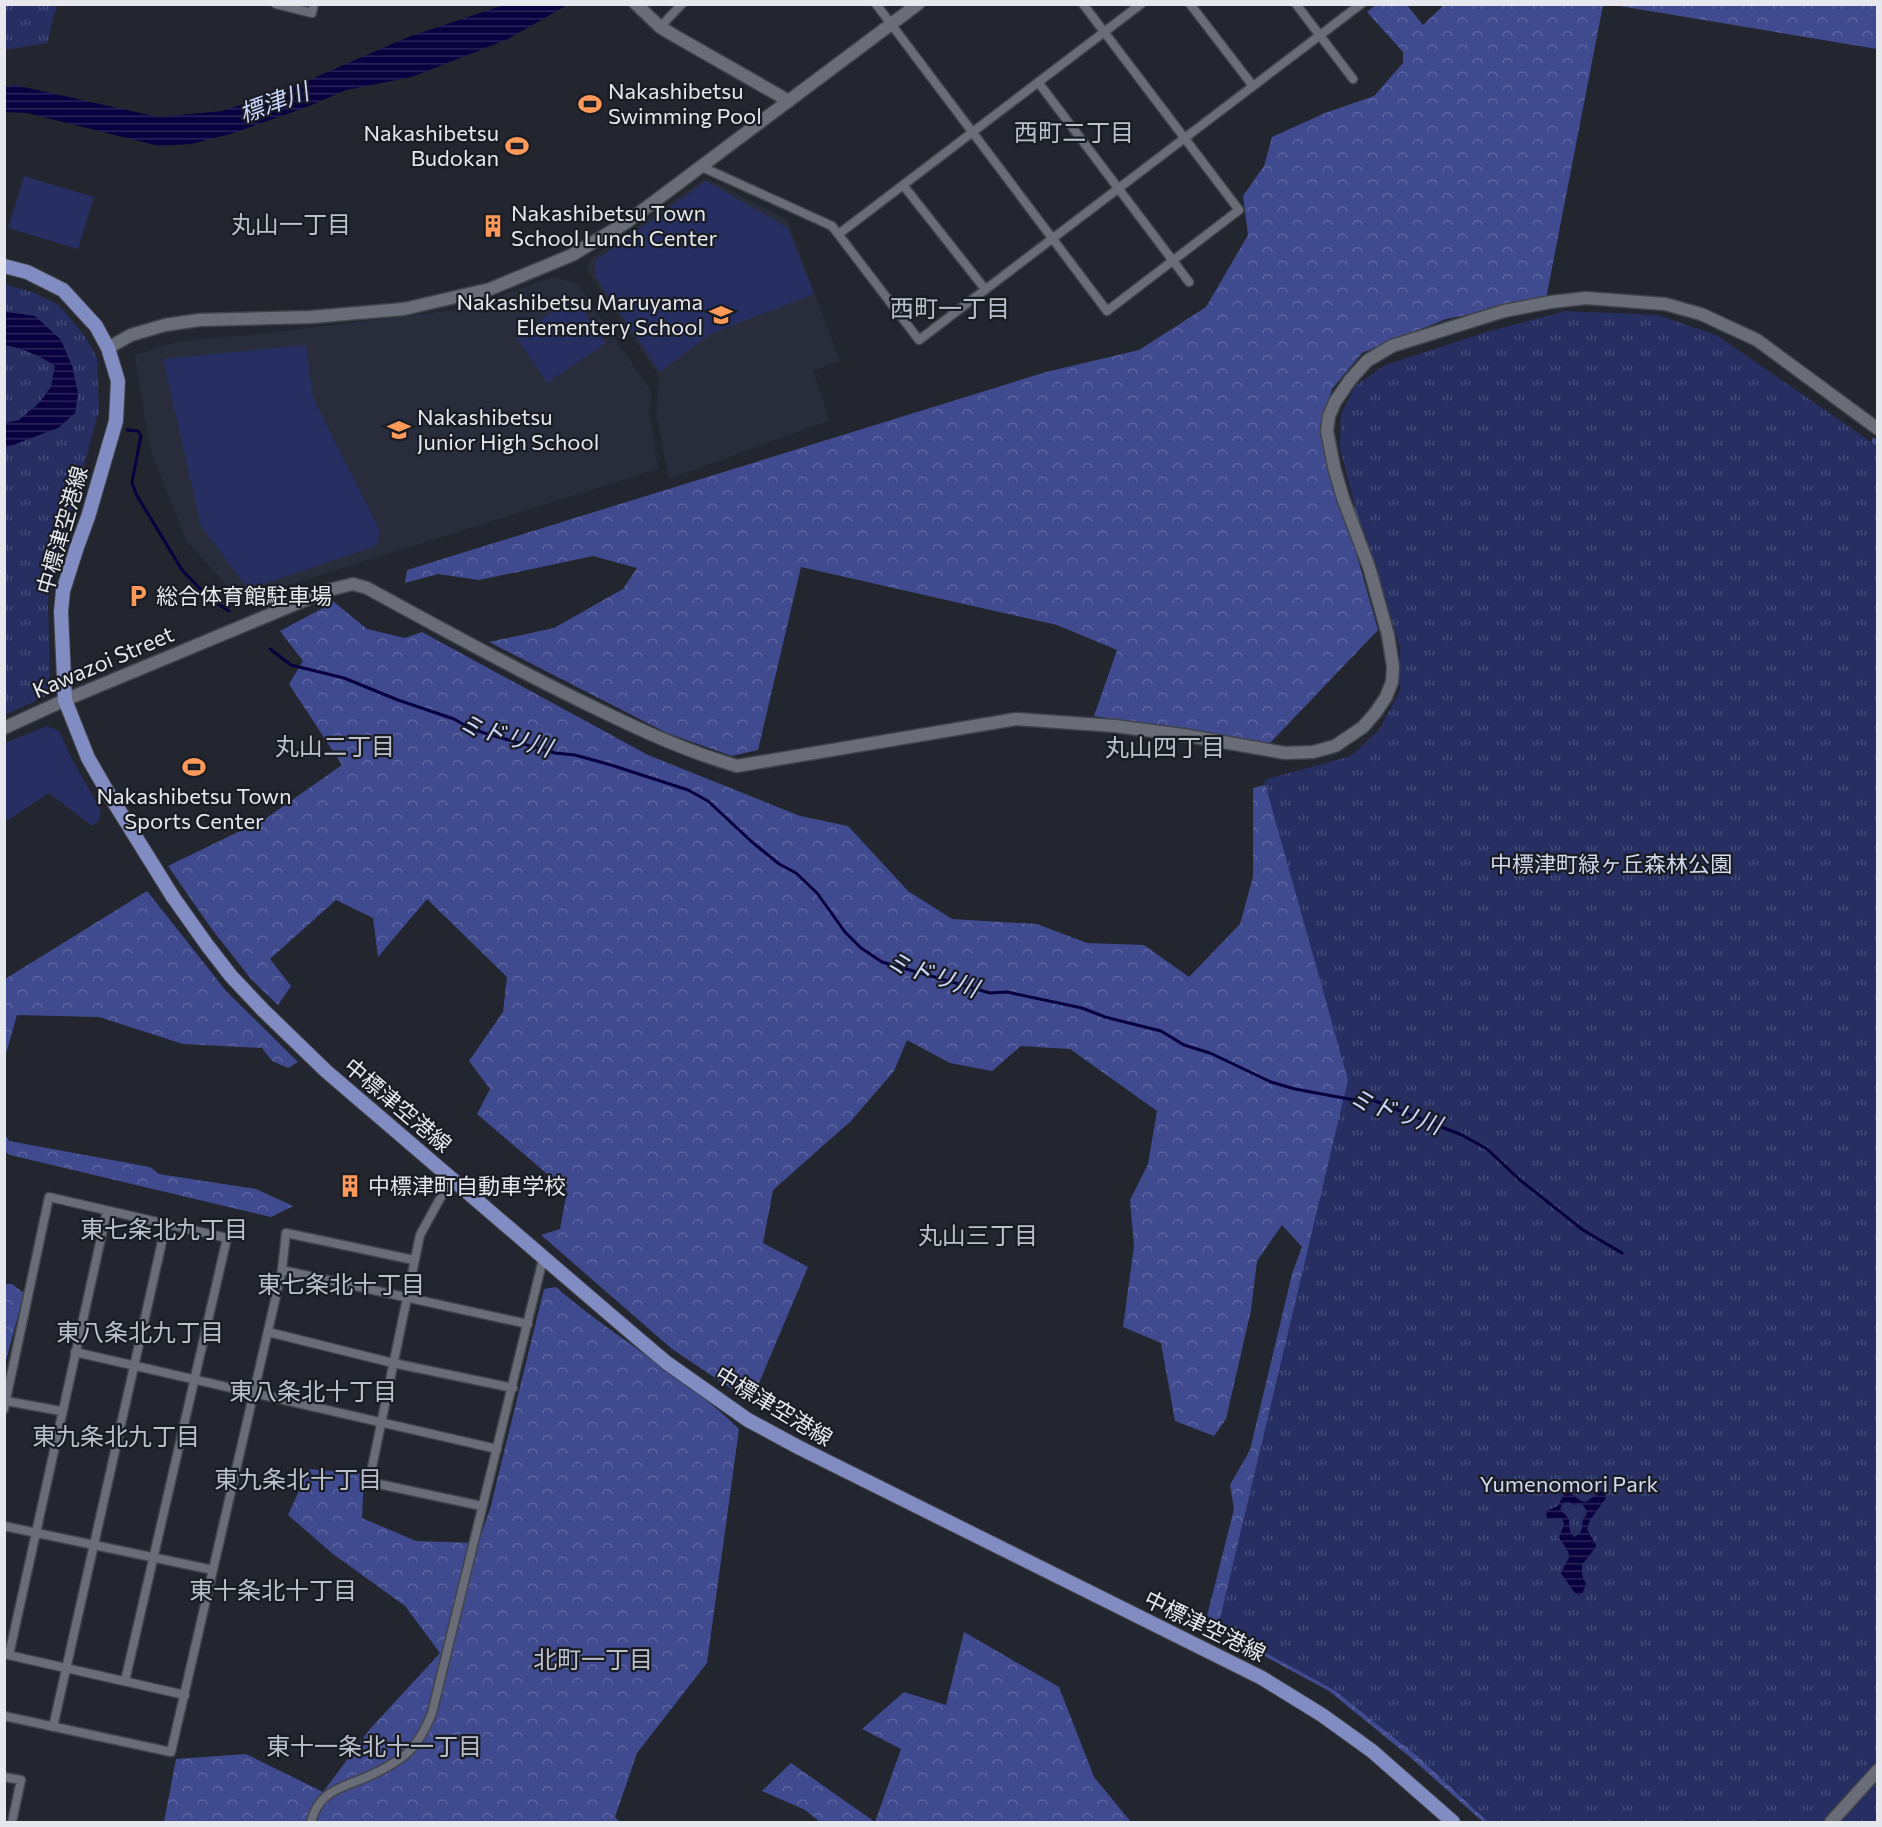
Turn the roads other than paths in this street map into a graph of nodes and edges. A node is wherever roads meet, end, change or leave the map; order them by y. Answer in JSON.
{"nodes":[{"id":1,"x":276,"y":4,"type":"edge"},
{"id":2,"x":314,"y":4,"type":"edge"},
{"id":3,"x":636,"y":4,"type":"edge"},
{"id":4,"x":682,"y":4,"type":"edge"},
{"id":5,"x":876,"y":4,"type":"edge"},
{"id":6,"x":918,"y":4,"type":"edge"},
{"id":7,"x":1083,"y":4,"type":"edge"},
{"id":8,"x":1141,"y":4,"type":"edge"},
{"id":9,"x":1190,"y":4,"type":"edge"},
{"id":10,"x":1296,"y":4,"type":"edge"},
{"id":11,"x":1361,"y":4,"type":"edge"},
{"id":12,"x":891,"y":24,"type":"junction"},
{"id":13,"x":660,"y":27,"type":"junction"},
{"id":14,"x":1104,"y":32,"type":"junction"},
{"id":15,"x":1319,"y":35,"type":"junction"},
{"id":16,"x":1353,"y":79,"type":"dead end"},
{"id":17,"x":1038,"y":82,"type":"junction"},
{"id":18,"x":1253,"y":86,"type":"junction"},
{"id":19,"x":789,"y":101,"type":"junction"},
{"id":20,"x":972,"y":133,"type":"junction"},
{"id":21,"x":1185,"y":138,"type":"junction"},
{"id":22,"x":702,"y":167,"type":"junction"},
{"id":23,"x":903,"y":185,"type":"junction"},
{"id":24,"x":1118,"y":188,"type":"junction"},
{"id":25,"x":840,"y":233,"type":"junction"},
{"id":26,"x":1052,"y":238,"type":"junction"},
{"id":27,"x":1173,"y":260,"type":"junction"},
{"id":28,"x":4,"y":266,"type":"edge"},
{"id":29,"x":1189,"y":282,"type":"dead end"},
{"id":30,"x":985,"y":289,"type":"junction"},
{"id":31,"x":108,"y":348,"type":"junction"},
{"id":32,"x":1878,"y":429,"type":"edge"},
{"id":33,"x":65,"y":700,"type":"junction"},
{"id":34,"x":4,"y":728,"type":"edge"},
{"id":35,"x":454,"y":1180,"type":"junction"},
{"id":36,"x":107,"y":1211,"type":"junction"},
{"id":37,"x":166,"y":1224,"type":"junction"},
{"id":38,"x":543,"y":1258,"type":"junction"},
{"id":39,"x":414,"y":1260,"type":"junction"},
{"id":40,"x":282,"y":1270,"type":"junction"},
{"id":41,"x":406,"y":1298,"type":"junction"},
{"id":42,"x":528,"y":1324,"type":"junction"},
{"id":43,"x":268,"y":1332,"type":"junction"},
{"id":44,"x":75,"y":1352,"type":"junction"},
{"id":45,"x":393,"y":1363,"type":"junction"},
{"id":46,"x":135,"y":1366,"type":"junction"},
{"id":47,"x":193,"y":1379,"type":"junction"},
{"id":48,"x":513,"y":1388,"type":"junction"},
{"id":49,"x":254,"y":1393,"type":"junction"},
{"id":50,"x":5,"y":1405,"type":"edge"},
{"id":51,"x":61,"y":1411,"type":"junction"},
{"id":52,"x":381,"y":1422,"type":"junction"},
{"id":53,"x":497,"y":1449,"type":"junction"},
{"id":54,"x":482,"y":1506,"type":"junction"},
{"id":55,"x":4,"y":1526,"type":"edge"},
{"id":56,"x":36,"y":1533,"type":"junction"},
{"id":57,"x":94,"y":1545,"type":"junction"},
{"id":58,"x":153,"y":1558,"type":"junction"},
{"id":59,"x":213,"y":1570,"type":"junction"},
{"id":60,"x":7,"y":1654,"type":"edge"},
{"id":61,"x":67,"y":1668,"type":"junction"},
{"id":62,"x":125,"y":1681,"type":"junction"},
{"id":63,"x":185,"y":1695,"type":"junction"},
{"id":64,"x":4,"y":1716,"type":"edge"},
{"id":65,"x":53,"y":1727,"type":"junction"},
{"id":66,"x":1878,"y":1770,"type":"edge"},
{"id":67,"x":4,"y":1777,"type":"edge"},
{"id":68,"x":12,"y":1822,"type":"edge"},
{"id":69,"x":311,"y":1822,"type":"edge"},
{"id":70,"x":1453,"y":1822,"type":"edge"},
{"id":71,"x":1831,"y":1822,"type":"edge"}],
"edges":[{"from":1,"to":2,"type":"street"},
{"from":3,"to":13,"type":"street"},
{"from":4,"to":13,"type":"street"},
{"from":5,"to":12,"type":"street"},
{"from":6,"to":12,"type":"street"},
{"from":7,"to":14,"type":"street"},
{"from":8,"to":14,"type":"street"},
{"from":9,"to":18,"type":"street"},
{"from":10,"to":15,"type":"street"},
{"from":11,"to":15,"type":"street"},
{"from":12,"to":19,"type":"street"},
{"from":12,"to":20,"type":"street"},
{"from":13,"to":19,"type":"street"},
{"from":14,"to":17,"type":"street"},
{"from":14,"to":21,"type":"street"},
{"from":15,"to":16,"type":"street"},
{"from":15,"to":18,"type":"street"},
{"from":17,"to":20,"type":"street"},
{"from":17,"to":24,"type":"street"},
{"from":18,"to":21,"type":"street"},
{"from":19,"to":22,"type":"street"},
{"from":20,"to":23,"type":"street"},
{"from":20,"to":26,"type":"street"},
{"from":21,"to":24,"type":"street"},
{"from":21,"to":27,"type":"street"},
{"from":22,"to":25,"type":"street"},
{"from":22,"to":31,"type":"street"},
{"from":23,"to":25,"type":"street"},
{"from":23,"to":30,"type":"street"},
{"from":24,"to":26,"type":"street"},
{"from":24,"to":27,"type":"street"},
{"from":25,"to":30,"type":"street"},
{"from":26,"to":27,"type":"street"},
{"from":26,"to":30,"type":"street"},
{"from":27,"to":29,"type":"street"},
{"from":28,"to":31,"type":"main road","name":"中標津空港線"},
{"from":31,"to":33,"type":"main road","name":"中標津空港線"},
{"from":32,"to":33,"type":"street","name":"Kawazoi Street"},
{"from":33,"to":34,"type":"street","name":"Kawazoi Street"},
{"from":33,"to":35,"type":"main road","name":"中標津空港線"},
{"from":35,"to":38,"type":"main road","name":"中標津空港線"},
{"from":35,"to":39,"type":"street"},
{"from":36,"to":37,"type":"street"},
{"from":36,"to":44,"type":"street"},
{"from":36,"to":50,"type":"street"},
{"from":37,"to":46,"type":"street"},
{"from":37,"to":47,"type":"street"},
{"from":38,"to":42,"type":"street"},
{"from":38,"to":70,"type":"main road","name":"中標津空港線"},
{"from":39,"to":40,"type":"street"},
{"from":39,"to":41,"type":"street"},
{"from":40,"to":41,"type":"street"},
{"from":40,"to":43,"type":"street"},
{"from":41,"to":42,"type":"street"},
{"from":41,"to":45,"type":"street"},
{"from":42,"to":48,"type":"street"},
{"from":43,"to":45,"type":"street"},
{"from":43,"to":49,"type":"street"},
{"from":44,"to":46,"type":"street"},
{"from":44,"to":51,"type":"street"},
{"from":45,"to":48,"type":"street"},
{"from":45,"to":52,"type":"street"},
{"from":46,"to":47,"type":"street"},
{"from":46,"to":57,"type":"street"},
{"from":47,"to":49,"type":"street"},
{"from":47,"to":58,"type":"street"},
{"from":48,"to":53,"type":"street"},
{"from":49,"to":52,"type":"street"},
{"from":49,"to":59,"type":"street"},
{"from":50,"to":51,"type":"street"},
{"from":51,"to":56,"type":"street"},
{"from":52,"to":53,"type":"street"},
{"from":52,"to":54,"type":"street"},
{"from":53,"to":54,"type":"street"},
{"from":54,"to":69,"type":"street"},
{"from":55,"to":56,"type":"street"},
{"from":56,"to":57,"type":"street"},
{"from":56,"to":60,"type":"street"},
{"from":57,"to":58,"type":"street"},
{"from":57,"to":61,"type":"street"},
{"from":58,"to":59,"type":"street"},
{"from":58,"to":62,"type":"street"},
{"from":59,"to":63,"type":"street"},
{"from":60,"to":61,"type":"street"},
{"from":61,"to":62,"type":"street"},
{"from":61,"to":65,"type":"street"},
{"from":62,"to":63,"type":"street"},
{"from":63,"to":65,"type":"street"},
{"from":64,"to":65,"type":"street"},
{"from":66,"to":71,"type":"street"},
{"from":67,"to":68,"type":"street"}]}
